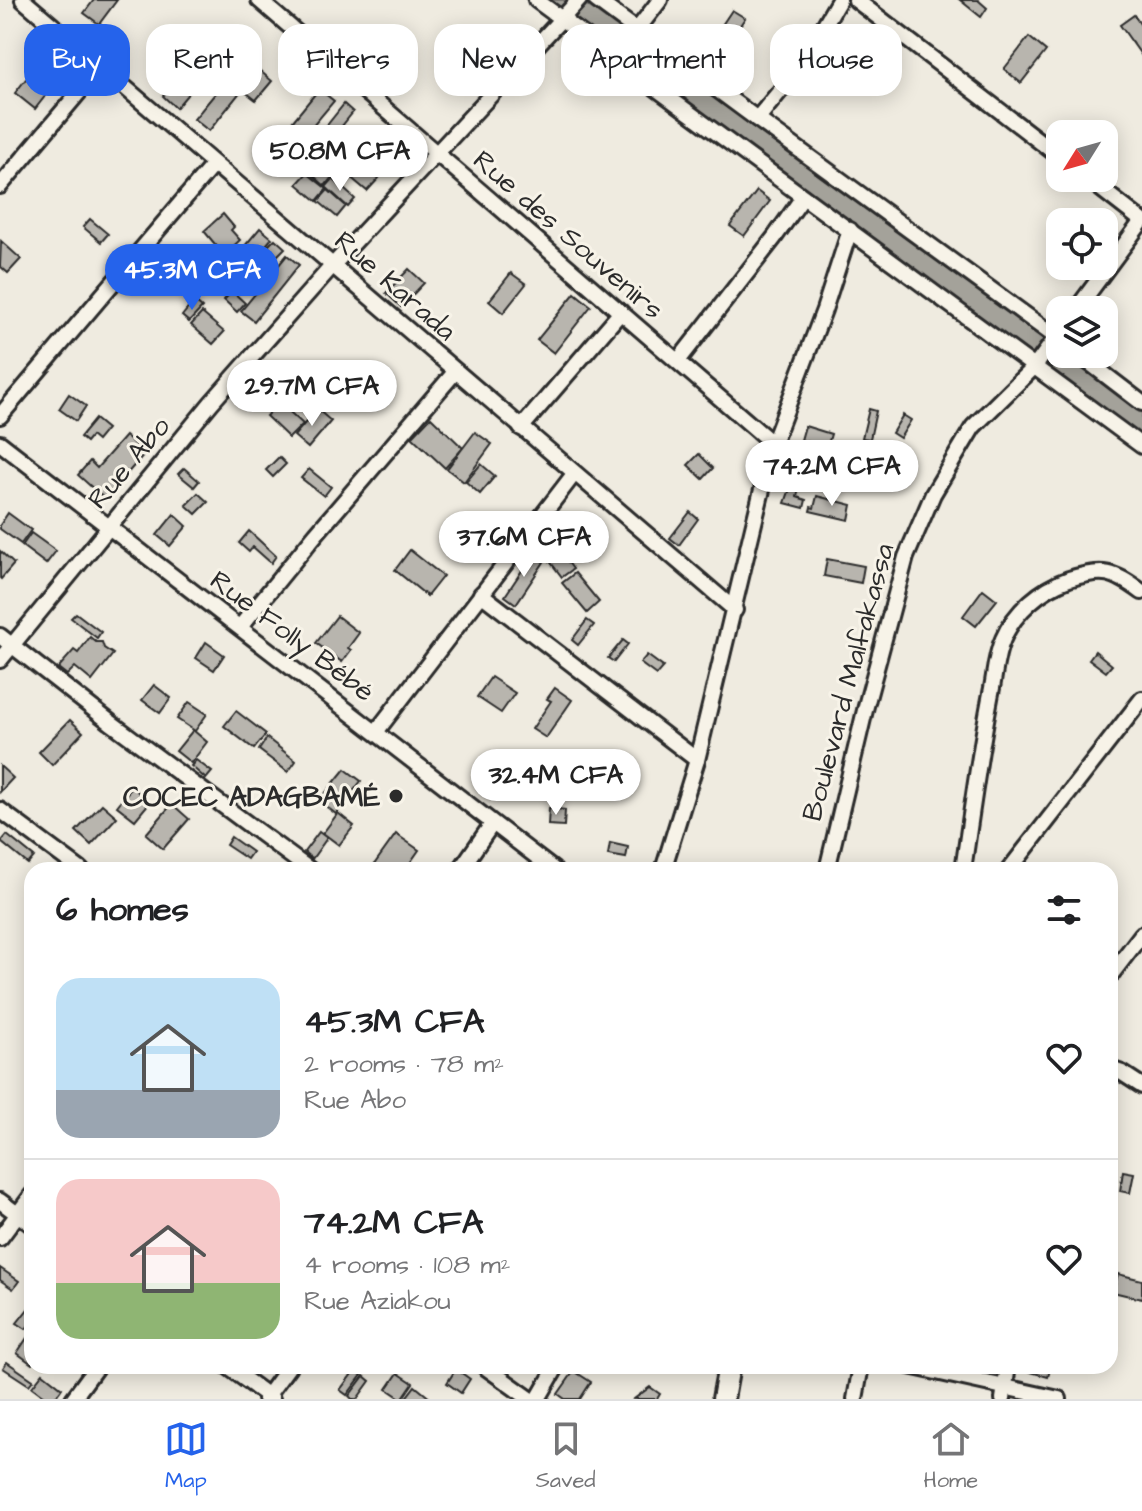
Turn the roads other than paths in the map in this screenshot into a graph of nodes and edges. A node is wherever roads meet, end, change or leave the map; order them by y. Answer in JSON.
{"nodes":[{"id":1,"x":23,"y":0,"type":"edge"},
{"id":2,"x":259,"y":0,"type":"edge"},
{"id":3,"x":536,"y":0,"type":"edge"},
{"id":4,"x":579,"y":0,"type":"edge"},
{"id":5,"x":596,"y":0,"type":"edge"},
{"id":6,"x":660,"y":0,"type":"edge"},
{"id":7,"x":839,"y":0,"type":"edge"},
{"id":8,"x":856,"y":0,"type":"edge"},
{"id":9,"x":560,"y":18,"type":"junction"},
{"id":10,"x":51,"y":24,"type":"edge"},
{"id":11,"x":629,"y":24,"type":"edge"},
{"id":12,"x":642,"y":24,"type":"edge"},
{"id":13,"x":130,"y":92,"type":"edge"},
{"id":14,"x":75,"y":96,"type":"edge"},
{"id":15,"x":726,"y":96,"type":"edge"},
{"id":16,"x":757,"y":119,"type":"junction"},
{"id":17,"x":1046,"y":146,"type":"edge"},
{"id":18,"x":437,"y":155,"type":"junction"},
{"id":19,"x":213,"y":165,"type":"junction"},
{"id":20,"x":1,"y":181,"type":"edge"},
{"id":21,"x":1105,"y":192,"type":"edge"},
{"id":22,"x":803,"y":197,"type":"junction"},
{"id":23,"x":1142,"y":220,"type":"edge"},
{"id":24,"x":850,"y":230,"type":"junction"},
{"id":25,"x":333,"y":265,"type":"junction"},
{"id":26,"x":1086,"y":296,"type":"edge"},
{"id":27,"x":621,"y":312,"type":"junction"},
{"id":28,"x":1046,"y":329,"type":"edge"},
{"id":29,"x":1046,"y":353,"type":"edge"},
{"id":30,"x":678,"y":361,"type":"junction"},
{"id":31,"x":1036,"y":365,"type":"junction"},
{"id":32,"x":1096,"y":368,"type":"edge"},
{"id":33,"x":455,"y":372,"type":"junction"},
{"id":34,"x":1142,"y":403,"type":"edge"},
{"id":35,"x":0,"y":416,"type":"edge"},
{"id":36,"x":521,"y":428,"type":"junction"},
{"id":37,"x":0,"y":443,"type":"edge"},
{"id":38,"x":773,"y":444,"type":"junction"},
{"id":39,"x":1142,"y":446,"type":"edge"},
{"id":40,"x":574,"y":474,"type":"junction"},
{"id":41,"x":109,"y":526,"type":"junction"},
{"id":42,"x":1142,"y":592,"type":"edge"},
{"id":43,"x":481,"y":594,"type":"junction"},
{"id":44,"x":735,"y":610,"type":"junction"},
{"id":45,"x":240,"y":627,"type":"junction"},
{"id":46,"x":6,"y":641,"type":"edge"},
{"id":47,"x":0,"y":660,"type":"edge"},
{"id":48,"x":1142,"y":699,"type":"edge"},
{"id":49,"x":376,"y":732,"type":"junction"},
{"id":50,"x":697,"y":760,"type":"junction"},
{"id":51,"x":0,"y":810,"type":"edge"},
{"id":52,"x":492,"y":824,"type":"junction"},
{"id":53,"x":70,"y":862,"type":"edge"},
{"id":54,"x":299,"y":862,"type":"edge"},
{"id":55,"x":466,"y":862,"type":"edge"},
{"id":56,"x":543,"y":862,"type":"edge"},
{"id":57,"x":665,"y":862,"type":"edge"},
{"id":58,"x":829,"y":862,"type":"edge"},
{"id":59,"x":964,"y":862,"type":"edge"},
{"id":60,"x":1015,"y":862,"type":"edge"},
{"id":61,"x":1142,"y":934,"type":"edge"},
{"id":62,"x":1118,"y":966,"type":"edge"},
{"id":63,"x":1118,"y":1072,"type":"edge"},
{"id":64,"x":1142,"y":1086,"type":"edge"},
{"id":65,"x":0,"y":1201,"type":"edge"},
{"id":66,"x":24,"y":1206,"type":"edge"},
{"id":67,"x":18,"y":1214,"type":"junction"},
{"id":68,"x":24,"y":1219,"type":"edge"},
{"id":69,"x":0,"y":1238,"type":"edge"},
{"id":70,"x":91,"y":1374,"type":"edge"},
{"id":71,"x":237,"y":1374,"type":"edge"},
{"id":72,"x":284,"y":1374,"type":"edge"},
{"id":73,"x":495,"y":1374,"type":"edge"},
{"id":74,"x":552,"y":1374,"type":"edge"},
{"id":75,"x":728,"y":1374,"type":"edge"},
{"id":76,"x":860,"y":1374,"type":"edge"},
{"id":77,"x":937,"y":1374,"type":"edge"},
{"id":78,"x":1004,"y":1393,"type":"edge"},
{"id":79,"x":268,"y":1398,"type":"edge"},
{"id":80,"x":73,"y":1399,"type":"edge"},
{"id":81,"x":530,"y":1399,"type":"edge"},
{"id":82,"x":538,"y":1399,"type":"edge"},
{"id":83,"x":723,"y":1399,"type":"edge"},
{"id":84,"x":855,"y":1399,"type":"edge"},
{"id":85,"x":1059,"y":1399,"type":"edge"}],
"edges":[{"from":1,"to":10,"type":"street","name":"Rue Karada"},
{"from":2,"to":18,"type":"street","name":"Rue des Souvenirs"},
{"from":3,"to":9,"type":"street"},
{"from":4,"to":9,"type":"street","name":"Rue Abo"},
{"from":5,"to":11,"type":"street"},
{"from":6,"to":12,"type":"street"},
{"from":7,"to":16,"type":"street"},
{"from":8,"to":17,"type":"street"},
{"from":9,"to":18,"type":"street","name":"Rue Abo"},
{"from":9,"to":22,"type":"street"},
{"from":13,"to":19,"type":"street","name":"Rue Karada"},
{"from":14,"to":20,"type":"street"},
{"from":15,"to":16,"type":"street"},
{"from":16,"to":28,"type":"street"},
{"from":18,"to":25,"type":"street","name":"Rue Abo"},
{"from":18,"to":27,"type":"street","name":"Rue des Souvenirs"},
{"from":19,"to":25,"type":"street","name":"Rue Karada"},
{"from":19,"to":35,"type":"street"},
{"from":21,"to":23,"type":"street"},
{"from":22,"to":24,"type":"street"},
{"from":22,"to":30,"type":"street"},
{"from":23,"to":26,"type":"street"},
{"from":24,"to":31,"type":"street"},
{"from":24,"to":38,"type":"street"},
{"from":25,"to":33,"type":"street","name":"Rue Karada"},
{"from":25,"to":41,"type":"street","name":"Rue Abo"},
{"from":27,"to":30,"type":"street","name":"Rue des Souvenirs"},
{"from":27,"to":36,"type":"street"},
{"from":29,"to":31,"type":"street","name":"Boulevard Malfakassa"},
{"from":30,"to":38,"type":"street","name":"Rue des Souvenirs"},
{"from":31,"to":39,"type":"street"},
{"from":31,"to":58,"type":"street","name":"Boulevard Malfakassa"},
{"from":32,"to":34,"type":"street"},
{"from":33,"to":36,"type":"street","name":"Rue Karada"},
{"from":33,"to":45,"type":"street"},
{"from":36,"to":40,"type":"street","name":"Rue Karada"},
{"from":37,"to":41,"type":"street","name":"Rue Folly Bébé"},
{"from":38,"to":44,"type":"street"},
{"from":40,"to":43,"type":"street"},
{"from":40,"to":44,"type":"street","name":"Rue Karada"},
{"from":41,"to":45,"type":"street","name":"Rue Folly Bébé"},
{"from":41,"to":46,"type":"street","name":"Rue Abo"},
{"from":42,"to":59,"type":"street"},
{"from":43,"to":49,"type":"street"},
{"from":43,"to":50,"type":"street"},
{"from":44,"to":50,"type":"street"},
{"from":45,"to":49,"type":"street","name":"Rue Folly Bébé"},
{"from":46,"to":47,"type":"street","name":"Rue Abo"},
{"from":46,"to":54,"type":"street"},
{"from":48,"to":60,"type":"street"},
{"from":49,"to":52,"type":"street","name":"Rue Folly Bébé"},
{"from":50,"to":57,"type":"street"},
{"from":51,"to":53,"type":"street"},
{"from":52,"to":55,"type":"street"},
{"from":52,"to":56,"type":"street","name":"Rue Folly Bébé"},
{"from":61,"to":62,"type":"street"},
{"from":63,"to":64,"type":"street"},
{"from":65,"to":67,"type":"street"},
{"from":66,"to":67,"type":"street"},
{"from":67,"to":68,"type":"street"},
{"from":67,"to":69,"type":"street"},
{"from":70,"to":80,"type":"street"},
{"from":71,"to":79,"type":"street"},
{"from":72,"to":79,"type":"street"},
{"from":73,"to":81,"type":"street"},
{"from":74,"to":82,"type":"street"},
{"from":75,"to":83,"type":"street"},
{"from":76,"to":84,"type":"street"},
{"from":77,"to":78,"type":"street"},
{"from":78,"to":85,"type":"street"}]}
